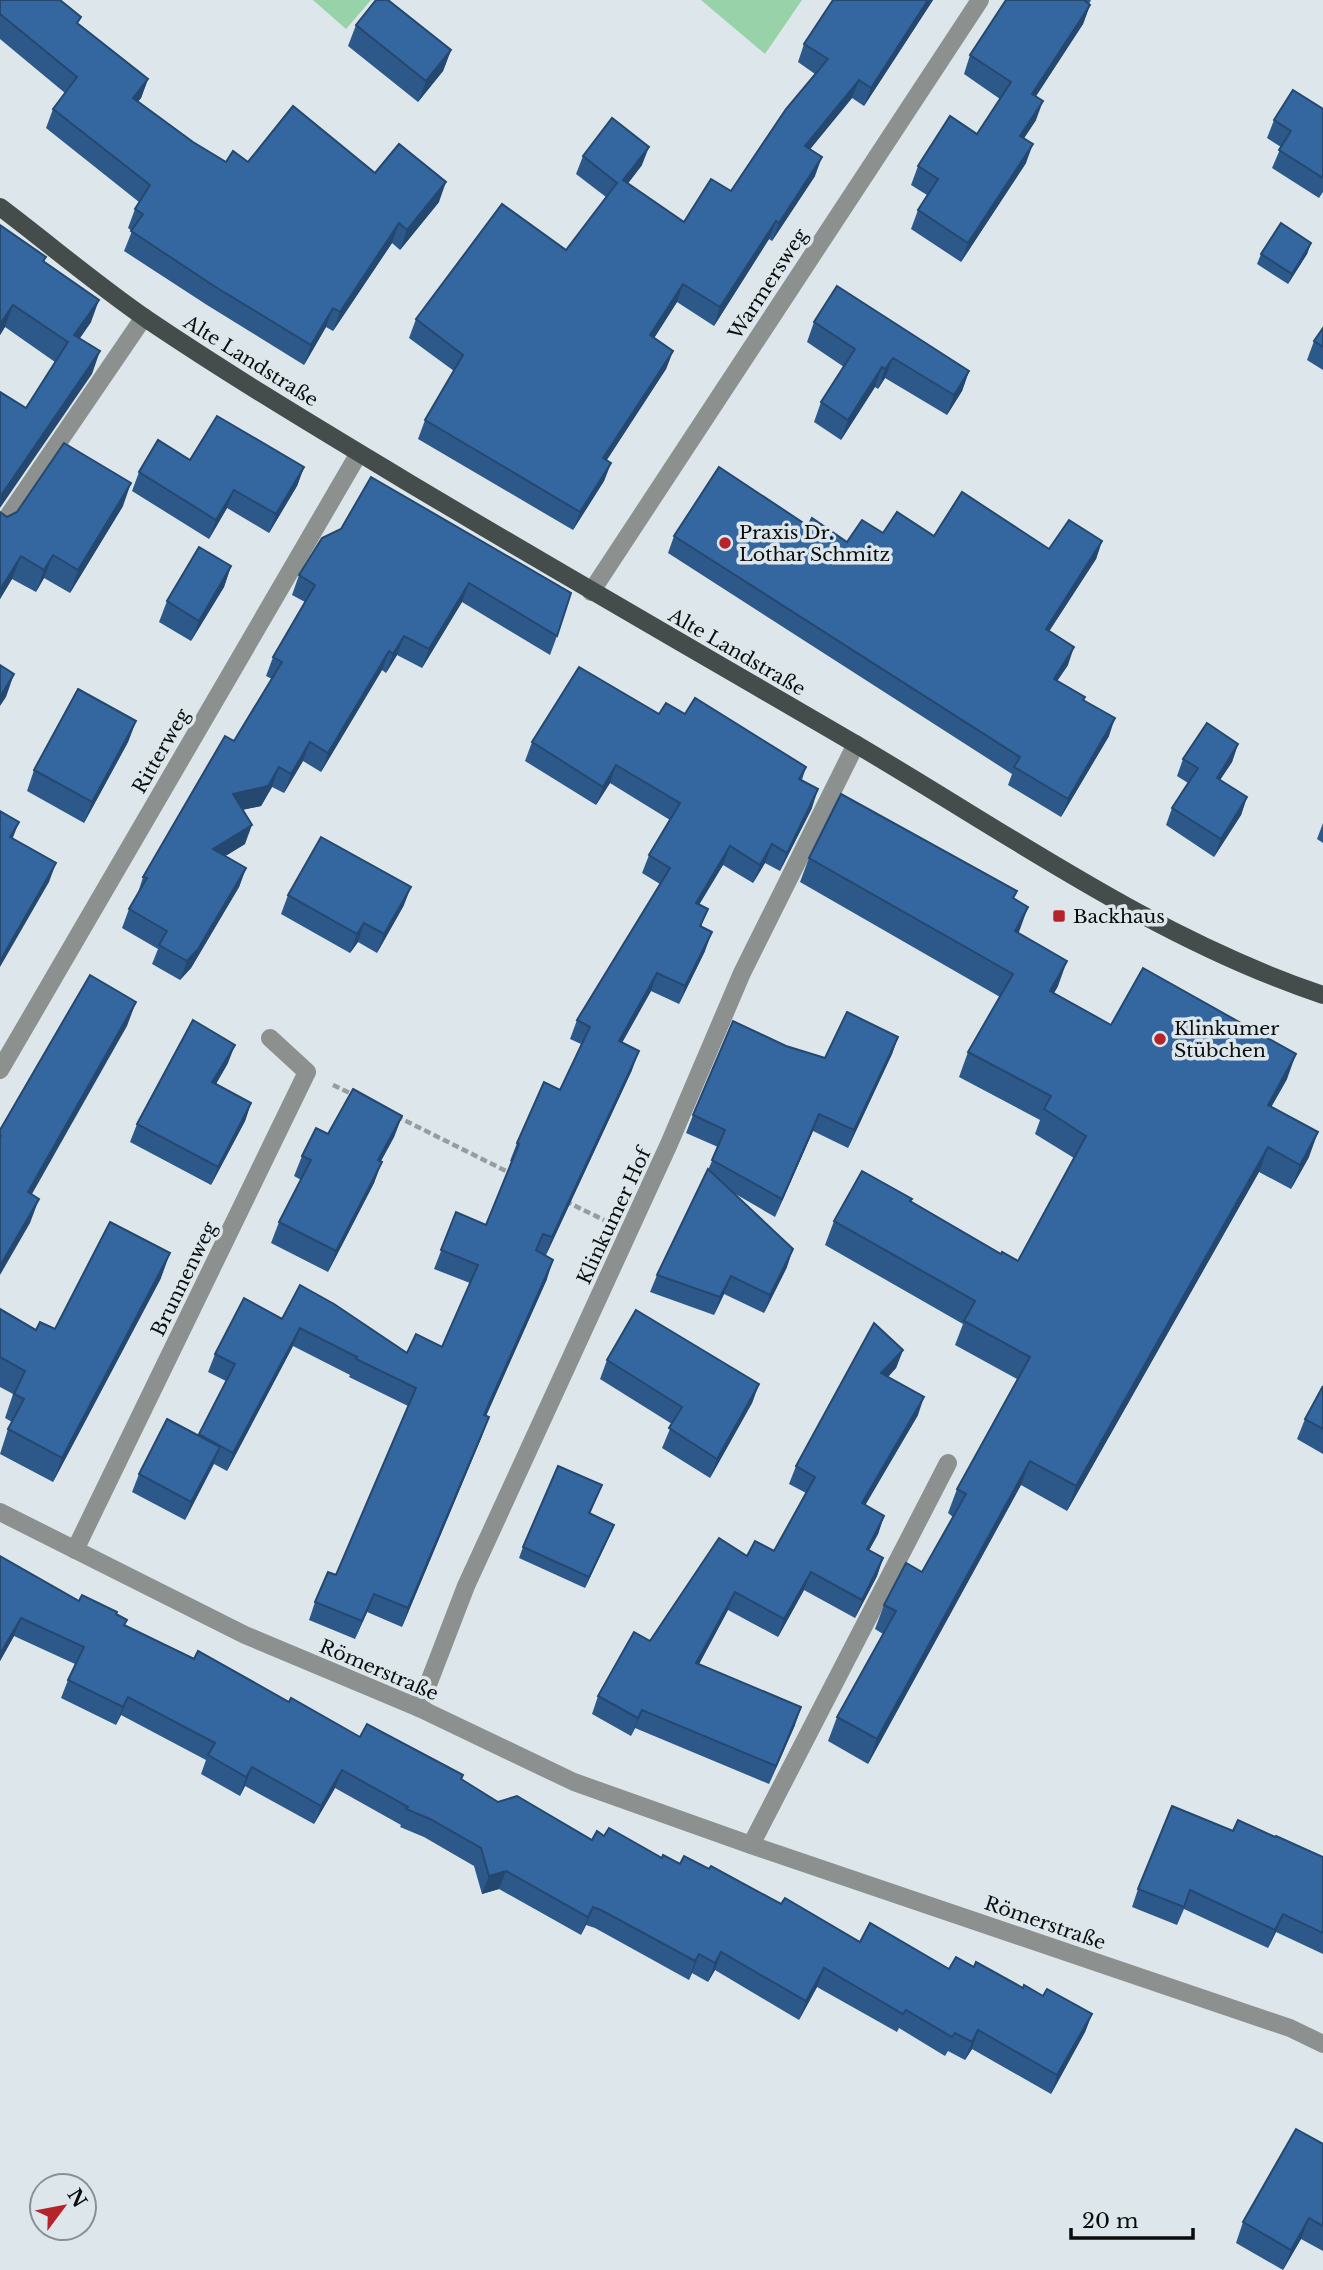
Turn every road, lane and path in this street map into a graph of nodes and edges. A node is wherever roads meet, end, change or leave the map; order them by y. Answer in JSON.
{"nodes":[{"id":1,"x":980,"y":0,"type":"edge"},
{"id":2,"x":0,"y":207,"type":"edge"},
{"id":3,"x":144,"y":317,"type":"junction"},
{"id":4,"x":359,"y":453,"type":"junction"},
{"id":5,"x":0,"y":528,"type":"edge"},
{"id":6,"x":591,"y":592,"type":"junction"},
{"id":7,"x":856,"y":744,"type":"junction"},
{"id":8,"x":1323,"y":995,"type":"edge"},
{"id":9,"x":270,"y":1038,"type":"dead end"},
{"id":10,"x":0,"y":1070,"type":"edge"},
{"id":11,"x":307,"y":1072,"type":"junction"},
{"id":12,"x":357,"y":1097,"type":"edge"},
{"id":13,"x":394,"y":1115,"type":"edge"},
{"id":14,"x":518,"y":1177,"type":"edge"},
{"id":15,"x":555,"y":1196,"type":"edge"},
{"id":16,"x":629,"y":1233,"type":"junction"},
{"id":17,"x":948,"y":1462,"type":"dead end"},
{"id":18,"x":0,"y":1512,"type":"edge"},
{"id":19,"x":75,"y":1550,"type":"junction"},
{"id":20,"x":419,"y":1708,"type":"junction"},
{"id":21,"x":751,"y":1845,"type":"junction"},
{"id":22,"x":1323,"y":2043,"type":"edge"}],
"edges":[{"from":1,"to":6,"type":"street","name":"Warmersweg"},
{"from":2,"to":3,"type":"main road","name":"Alte Landstraße"},
{"from":3,"to":4,"type":"main road","name":"Alte Landstraße"},
{"from":3,"to":5,"type":"street"},
{"from":4,"to":6,"type":"main road","name":"Alte Landstraße"},
{"from":4,"to":10,"type":"street","name":"Ritterweg"},
{"from":6,"to":7,"type":"main road","name":"Alte Landstraße"},
{"from":7,"to":8,"type":"main road","name":"Alte Landstraße"},
{"from":7,"to":16,"type":"street","name":"Klinkumer Hof"},
{"from":9,"to":11,"type":"street"},
{"from":11,"to":12,"type":"path"},
{"from":11,"to":19,"type":"street","name":"Brunnenweg"},
{"from":13,"to":14,"type":"path"},
{"from":15,"to":16,"type":"path"},
{"from":16,"to":20,"type":"street","name":"Klinkumer Hof"},
{"from":17,"to":21,"type":"street"},
{"from":18,"to":19,"type":"street","name":"Römerstraße"},
{"from":19,"to":20,"type":"street","name":"Römerstraße"},
{"from":20,"to":21,"type":"street","name":"Römerstraße"},
{"from":21,"to":22,"type":"street","name":"Römerstraße"}]}
